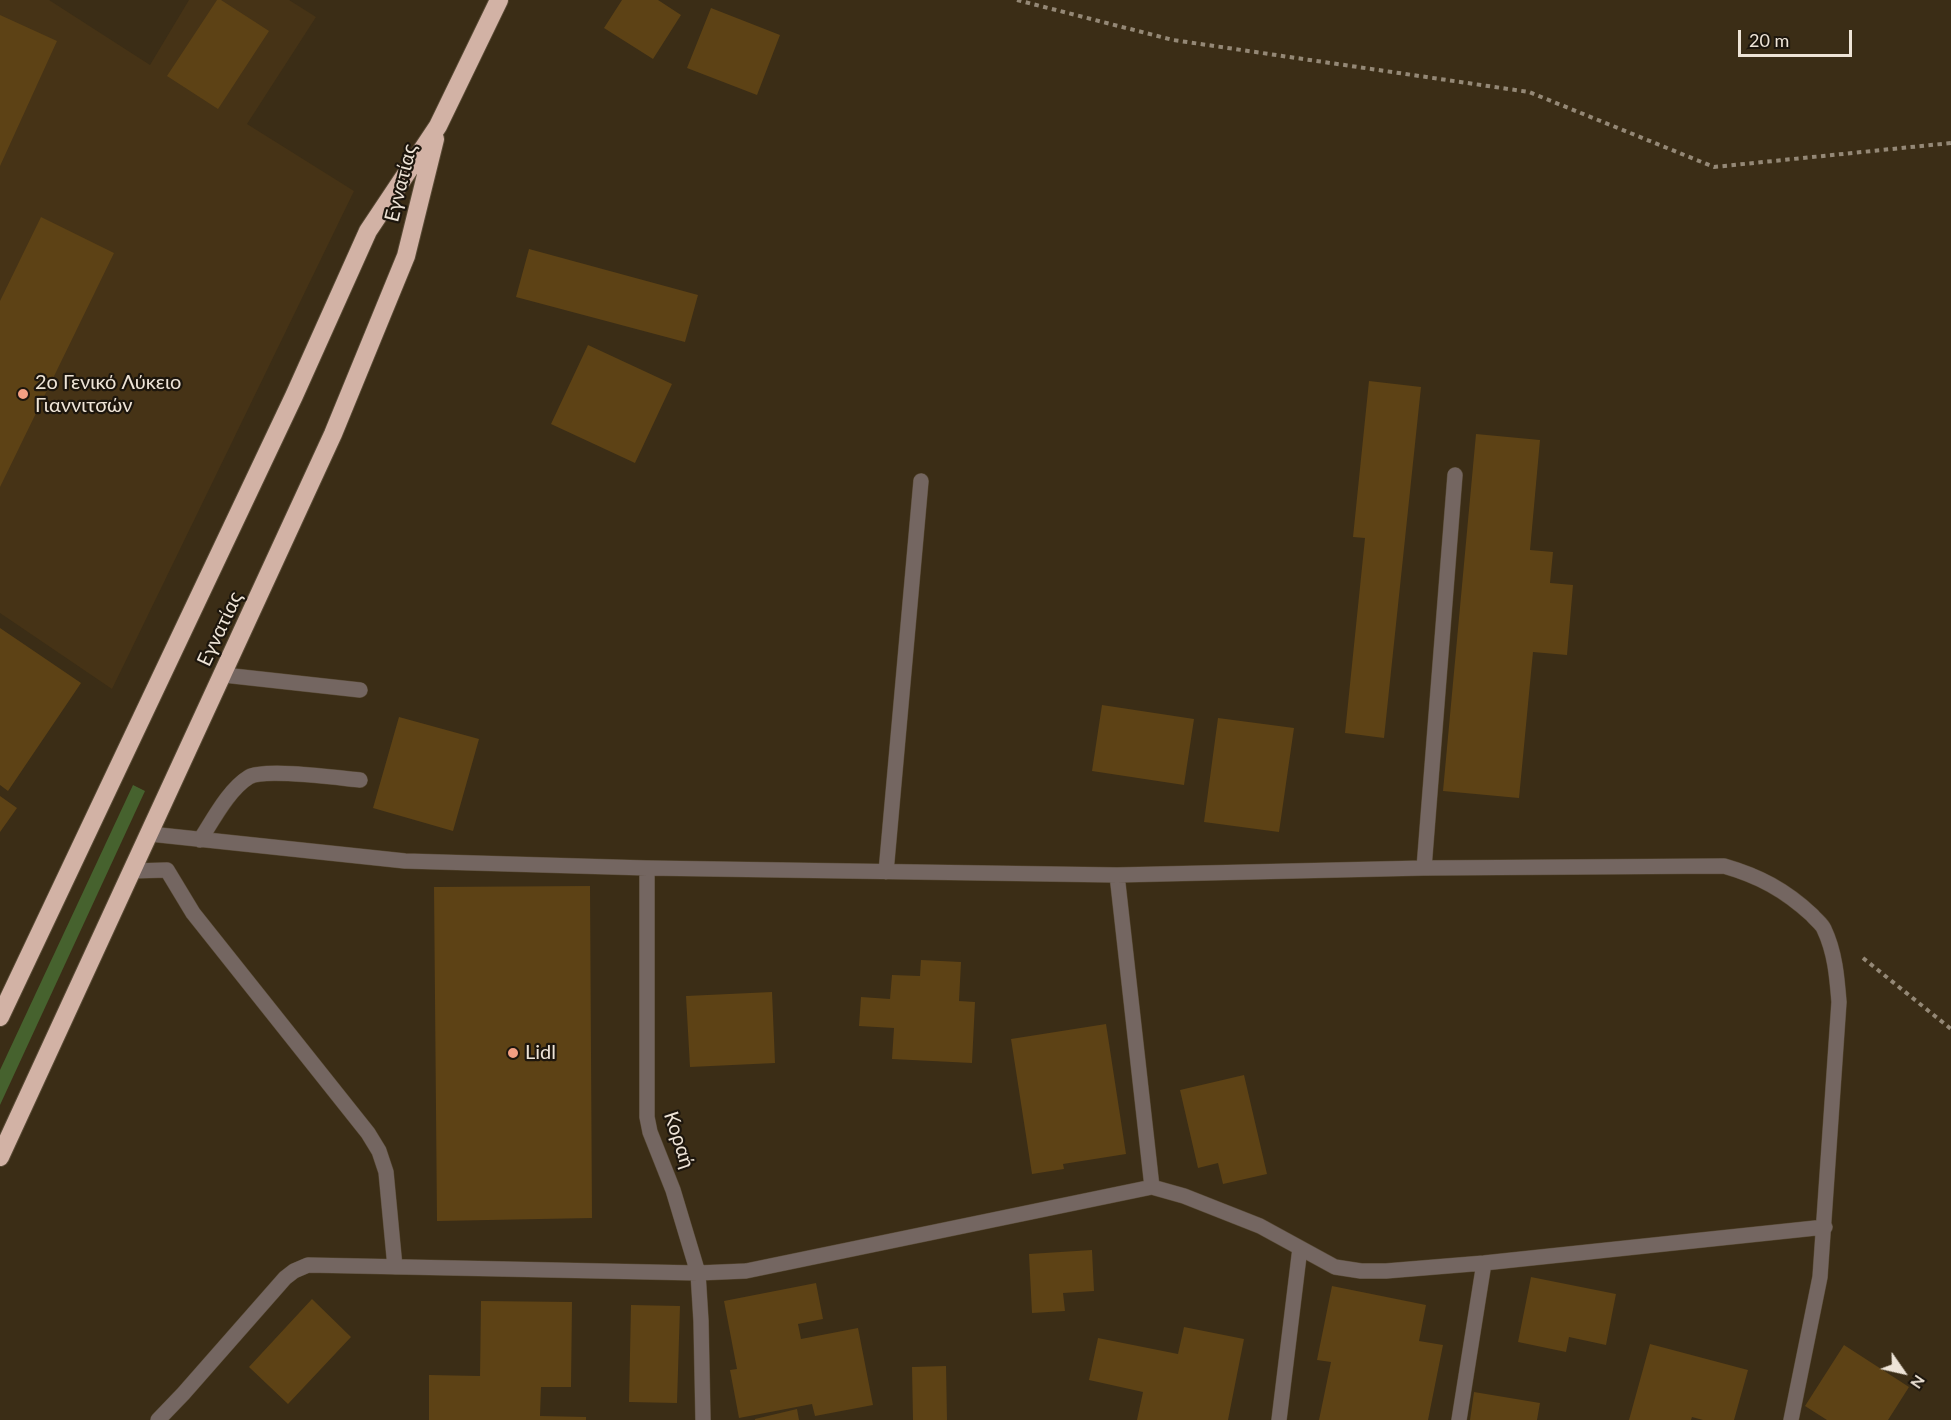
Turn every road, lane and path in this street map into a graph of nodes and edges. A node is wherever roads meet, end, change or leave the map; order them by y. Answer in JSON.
{"nodes":[{"id":1,"x":499,"y":0,"type":"edge"},
{"id":2,"x":1017,"y":0,"type":"edge"},
{"id":3,"x":438,"y":126,"type":"junction"},
{"id":4,"x":1951,"y":143,"type":"edge"},
{"id":5,"x":1455,"y":475,"type":"dead end"},
{"id":6,"x":921,"y":481,"type":"dead end"},
{"id":7,"x":224,"y":675,"type":"junction"},
{"id":8,"x":360,"y":690,"type":"dead end"},
{"id":9,"x":360,"y":780,"type":"dead end"},
{"id":10,"x":150,"y":834,"type":"junction"},
{"id":11,"x":200,"y":840,"type":"junction"},
{"id":12,"x":647,"y":868,"type":"junction"},
{"id":13,"x":1424,"y":868,"type":"junction"},
{"id":14,"x":131,"y":871,"type":"junction"},
{"id":15,"x":886,"y":872,"type":"junction"},
{"id":16,"x":1117,"y":875,"type":"junction"},
{"id":17,"x":1860,"y":956,"type":"dead end"},
{"id":18,"x":0,"y":1017,"type":"edge"},
{"id":19,"x":1951,"y":1029,"type":"edge"},
{"id":20,"x":0,"y":1157,"type":"edge"},
{"id":21,"x":1152,"y":1187,"type":"junction"},
{"id":22,"x":1825,"y":1227,"type":"junction"},
{"id":23,"x":1300,"y":1248,"type":"junction"},
{"id":24,"x":1484,"y":1263,"type":"junction"},
{"id":25,"x":394,"y":1267,"type":"junction"},
{"id":26,"x":698,"y":1273,"type":"junction"},
{"id":27,"x":158,"y":1420,"type":"edge"},
{"id":28,"x":703,"y":1420,"type":"edge"},
{"id":29,"x":1279,"y":1420,"type":"edge"},
{"id":30,"x":1459,"y":1420,"type":"edge"},
{"id":31,"x":1791,"y":1420,"type":"edge"}],
"edges":[{"from":1,"to":3,"type":"highway"},
{"from":2,"to":4,"type":"path"},
{"from":3,"to":7,"type":"highway","name":"Εγνατίας"},
{"from":3,"to":18,"type":"highway","name":"Εγνατίας"},
{"from":5,"to":13,"type":"street"},
{"from":6,"to":15,"type":"street"},
{"from":7,"to":8,"type":"street"},
{"from":7,"to":10,"type":"highway","name":"Εγνατίας"},
{"from":9,"to":11,"type":"street"},
{"from":10,"to":11,"type":"street"},
{"from":10,"to":14,"type":"highway","name":"Εγνατίας"},
{"from":11,"to":12,"type":"street"},
{"from":12,"to":15,"type":"street"},
{"from":12,"to":26,"type":"street","name":"Κοραή"},
{"from":13,"to":16,"type":"street"},
{"from":13,"to":22,"type":"street"},
{"from":14,"to":20,"type":"highway","name":"Εγνατίας"},
{"from":14,"to":25,"type":"street"},
{"from":15,"to":16,"type":"street"},
{"from":16,"to":21,"type":"street"},
{"from":17,"to":19,"type":"path"},
{"from":21,"to":23,"type":"street"},
{"from":21,"to":26,"type":"street"},
{"from":22,"to":24,"type":"street"},
{"from":22,"to":31,"type":"street"},
{"from":23,"to":24,"type":"street"},
{"from":23,"to":29,"type":"street"},
{"from":24,"to":30,"type":"street"},
{"from":25,"to":26,"type":"street"},
{"from":25,"to":27,"type":"street"},
{"from":26,"to":28,"type":"street","name":"Κοραή"}]}
